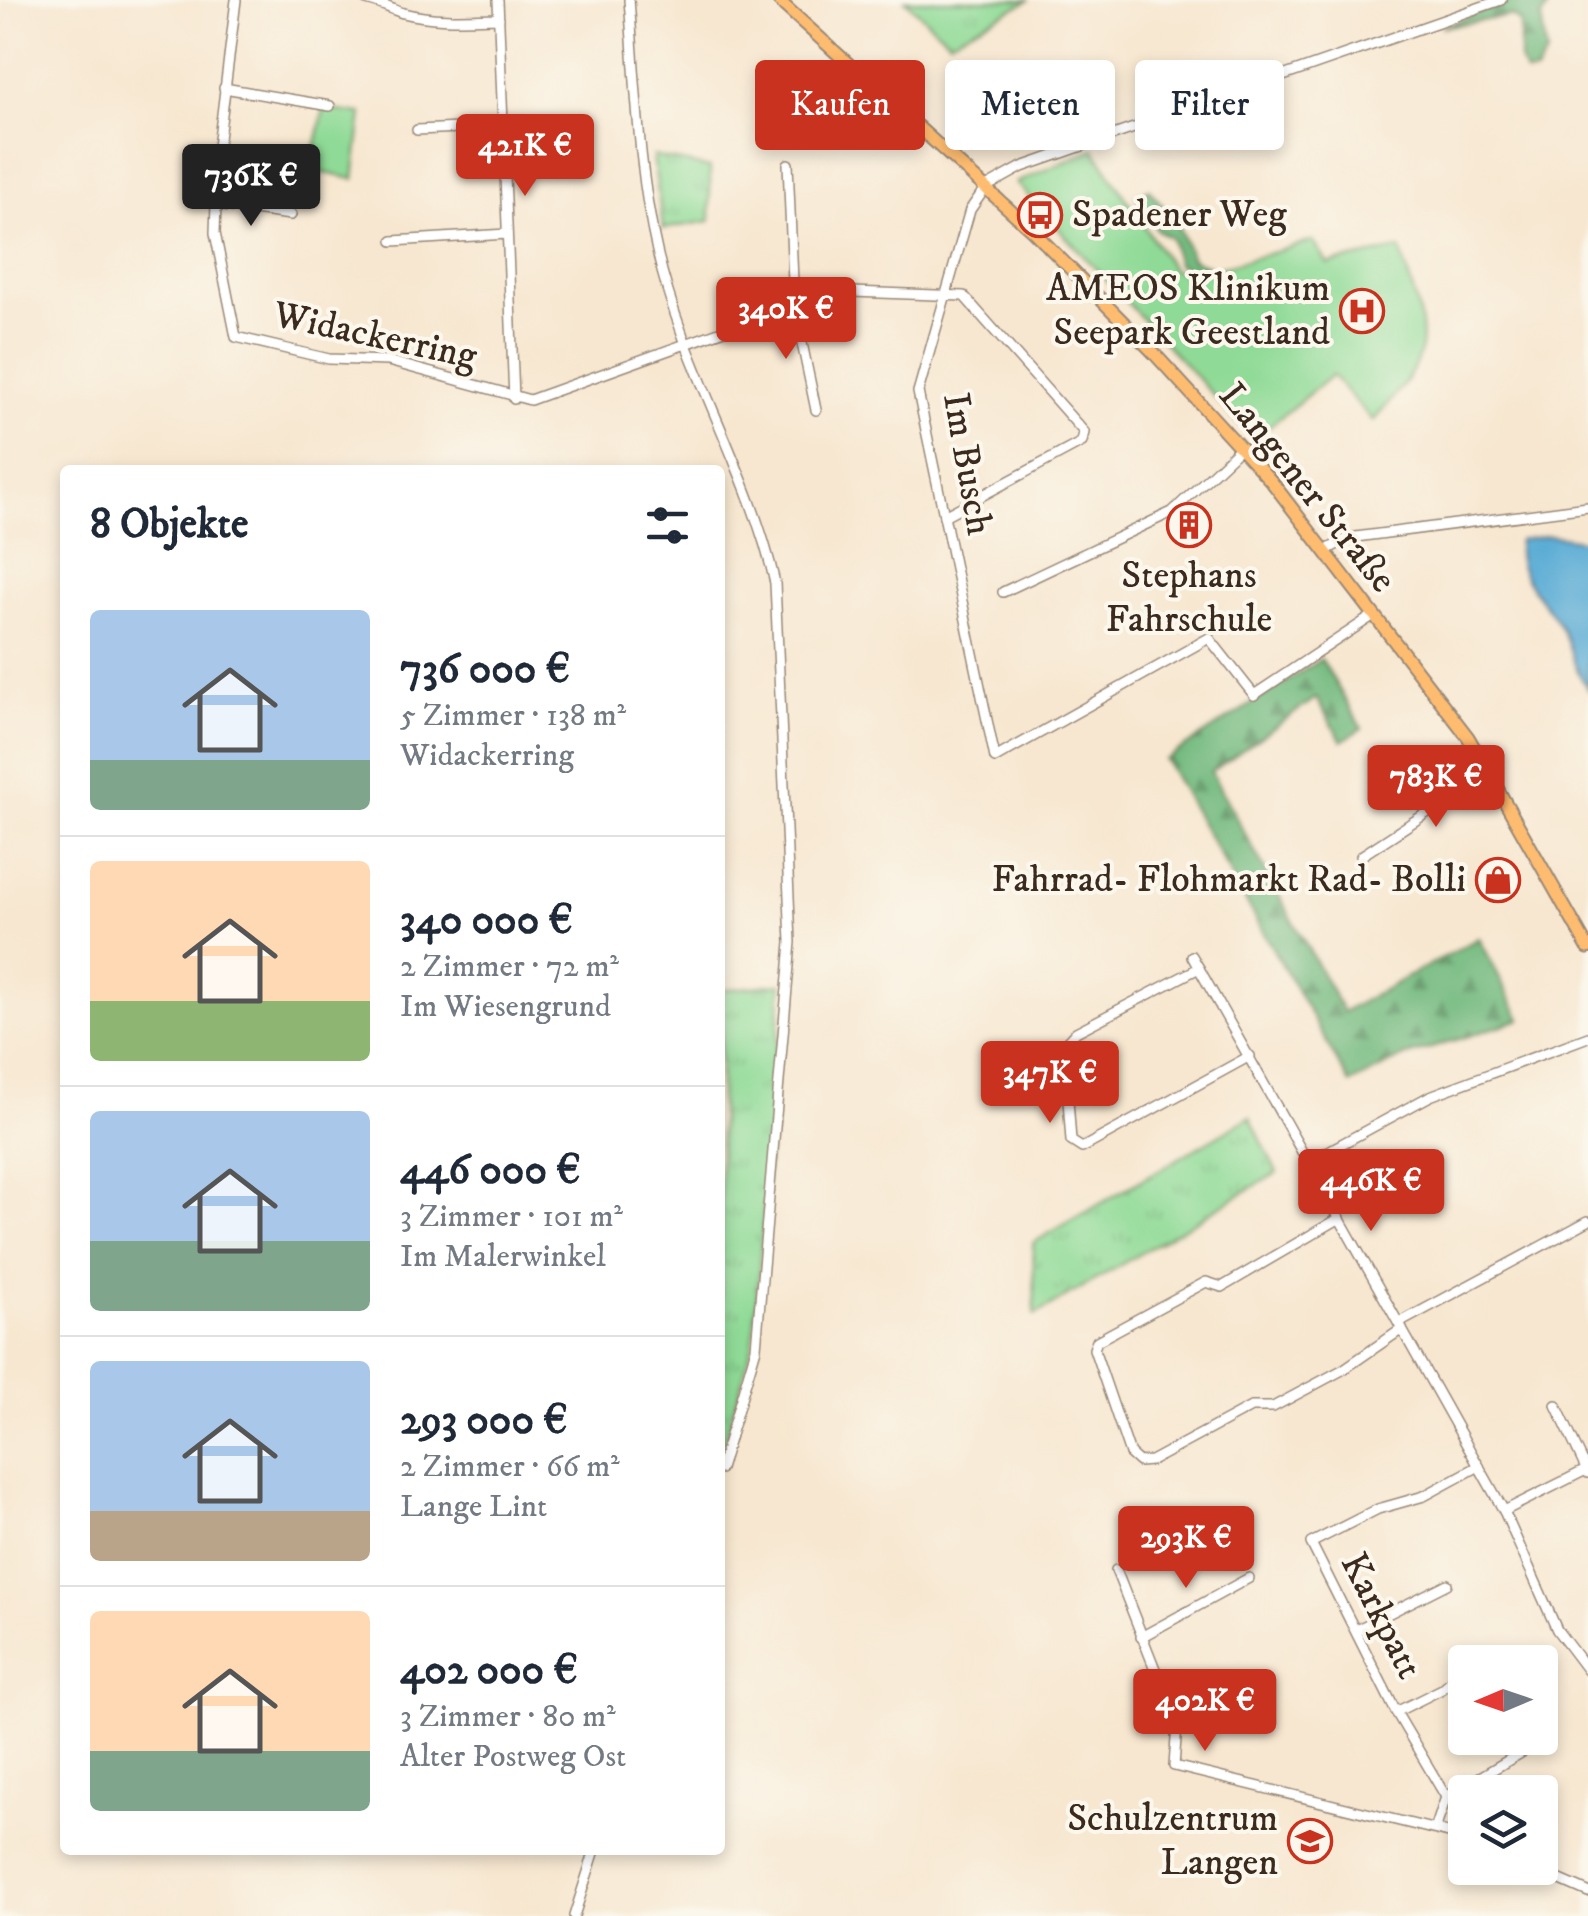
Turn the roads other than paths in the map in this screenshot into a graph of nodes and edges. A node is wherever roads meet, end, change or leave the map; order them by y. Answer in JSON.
{"nodes":[{"id":1,"x":236,"y":0,"type":"edge"},
{"id":2,"x":366,"y":0,"type":"edge"},
{"id":3,"x":498,"y":0,"type":"edge"},
{"id":4,"x":630,"y":0,"type":"edge"},
{"id":5,"x":778,"y":0,"type":"edge"},
{"id":6,"x":1500,"y":0,"type":"edge"},
{"id":7,"x":499,"y":18,"type":"junction"},
{"id":8,"x":224,"y":88,"type":"junction"},
{"id":9,"x":330,"y":106,"type":"dead end"},
{"id":10,"x":503,"y":126,"type":"junction"},
{"id":11,"x":417,"y":130,"type":"dead end"},
{"id":12,"x":788,"y":164,"type":"dead end"},
{"id":13,"x":986,"y":187,"type":"junction"},
{"id":14,"x":216,"y":205,"type":"junction"},
{"id":15,"x":291,"y":216,"type":"dead end"},
{"id":16,"x":507,"y":234,"type":"junction"},
{"id":17,"x":393,"y":241,"type":"dead end"},
{"id":18,"x":942,"y":296,"type":"junction"},
{"id":19,"x":794,"y":306,"type":"junction"},
{"id":20,"x":685,"y":343,"type":"junction"},
{"id":21,"x":514,"y":399,"type":"junction"},
{"id":22,"x":816,"y":410,"type":"dead end"},
{"id":23,"x":1240,"y":447,"type":"junction"},
{"id":24,"x":1588,"y":507,"type":"edge"},
{"id":25,"x":944,"y":516,"type":"junction"},
{"id":26,"x":1326,"y":551,"type":"junction"},
{"id":27,"x":1003,"y":592,"type":"dead end"},
{"id":28,"x":1374,"y":614,"type":"junction"},
{"id":29,"x":1491,"y":771,"type":"junction"},
{"id":30,"x":1361,"y":856,"type":"dead end"},
{"id":31,"x":1588,"y":948,"type":"edge"},
{"id":32,"x":1192,"y":956,"type":"dead end"},
{"id":33,"x":1199,"y":968,"type":"junction"},
{"id":34,"x":1588,"y":1037,"type":"edge"},
{"id":35,"x":1250,"y":1056,"type":"junction"},
{"id":36,"x":1310,"y":1161,"type":"junction"},
{"id":37,"x":1340,"y":1218,"type":"junction"},
{"id":38,"x":1588,"y":1221,"type":"edge"},
{"id":39,"x":1400,"y":1326,"type":"junction"},
{"id":40,"x":1556,"y":1405,"type":"dead end"},
{"id":41,"x":725,"y":1452,"type":"edge"},
{"id":42,"x":1479,"y":1466,"type":"junction"},
{"id":43,"x":1588,"y":1471,"type":"edge"},
{"id":44,"x":1504,"y":1512,"type":"junction"},
{"id":45,"x":1116,"y":1570,"type":"dead end"},
{"id":46,"x":1249,"y":1578,"type":"dead end"},
{"id":47,"x":1446,"y":1584,"type":"dead end"},
{"id":48,"x":1356,"y":1630,"type":"junction"},
{"id":49,"x":1141,"y":1636,"type":"junction"},
{"id":50,"x":1588,"y":1671,"type":"edge"},
{"id":51,"x":1448,"y":1684,"type":"edge"},
{"id":52,"x":1396,"y":1712,"type":"junction"},
{"id":53,"x":1517,"y":1755,"type":"edge"},
{"id":54,"x":1446,"y":1797,"type":"junction"},
{"id":55,"x":1436,"y":1826,"type":"junction"},
{"id":56,"x":1448,"y":1831,"type":"edge"},
{"id":57,"x":594,"y":1855,"type":"edge"},
{"id":58,"x":1558,"y":1879,"type":"edge"},
{"id":59,"x":1588,"y":1892,"type":"edge"},
{"id":60,"x":574,"y":1916,"type":"edge"}],
"edges":[{"from":1,"to":8,"type":"street","name":"Widackerring"},
{"from":2,"to":7,"type":"street"},
{"from":3,"to":7,"type":"street"},
{"from":4,"to":20,"type":"street"},
{"from":5,"to":13,"type":"main road","name":"Langener Straße"},
{"from":6,"to":13,"type":"street"},
{"from":7,"to":10,"type":"street"},
{"from":8,"to":9,"type":"street"},
{"from":8,"to":14,"type":"street","name":"Widackerring"},
{"from":10,"to":11,"type":"street"},
{"from":10,"to":16,"type":"street"},
{"from":12,"to":19,"type":"street"},
{"from":13,"to":18,"type":"street","name":"Im Busch"},
{"from":13,"to":23,"type":"main road","name":"Langener Straße"},
{"from":14,"to":15,"type":"street"},
{"from":14,"to":21,"type":"street","name":"Widackerring"},
{"from":16,"to":17,"type":"street"},
{"from":16,"to":21,"type":"street"},
{"from":18,"to":19,"type":"street"},
{"from":18,"to":25,"type":"street","name":"Im Busch"},
{"from":18,"to":25,"type":"street"},
{"from":19,"to":20,"type":"street"},
{"from":19,"to":22,"type":"street"},
{"from":20,"to":21,"type":"street"},
{"from":20,"to":41,"type":"street"},
{"from":23,"to":26,"type":"main road","name":"Langener Straße"},
{"from":23,"to":27,"type":"street"},
{"from":24,"to":26,"type":"street"},
{"from":25,"to":28,"type":"street","name":"Im Busch"},
{"from":26,"to":28,"type":"main road","name":"Langener Straße"},
{"from":28,"to":29,"type":"main road","name":"Langener Straße"},
{"from":29,"to":30,"type":"street"},
{"from":29,"to":31,"type":"main road","name":"Langener Straße"},
{"from":32,"to":33,"type":"street"},
{"from":33,"to":35,"type":"street"},
{"from":33,"to":35,"type":"street"},
{"from":34,"to":36,"type":"street"},
{"from":35,"to":36,"type":"street"},
{"from":36,"to":37,"type":"street"},
{"from":37,"to":39,"type":"street"},
{"from":37,"to":39,"type":"street"},
{"from":38,"to":39,"type":"street"},
{"from":39,"to":42,"type":"street"},
{"from":40,"to":43,"type":"street"},
{"from":42,"to":44,"type":"street"},
{"from":42,"to":48,"type":"street","name":"Karkpatt"},
{"from":43,"to":44,"type":"street"},
{"from":44,"to":50,"type":"street"},
{"from":45,"to":49,"type":"street"},
{"from":46,"to":49,"type":"street"},
{"from":47,"to":48,"type":"street"},
{"from":48,"to":52,"type":"street","name":"Karkpatt"},
{"from":49,"to":55,"type":"street"},
{"from":51,"to":52,"type":"street"},
{"from":52,"to":54,"type":"street","name":"Karkpatt"},
{"from":53,"to":54,"type":"street"},
{"from":54,"to":55,"type":"street"},
{"from":55,"to":56,"type":"street"},
{"from":57,"to":60,"type":"street"},
{"from":58,"to":59,"type":"street"}]}
